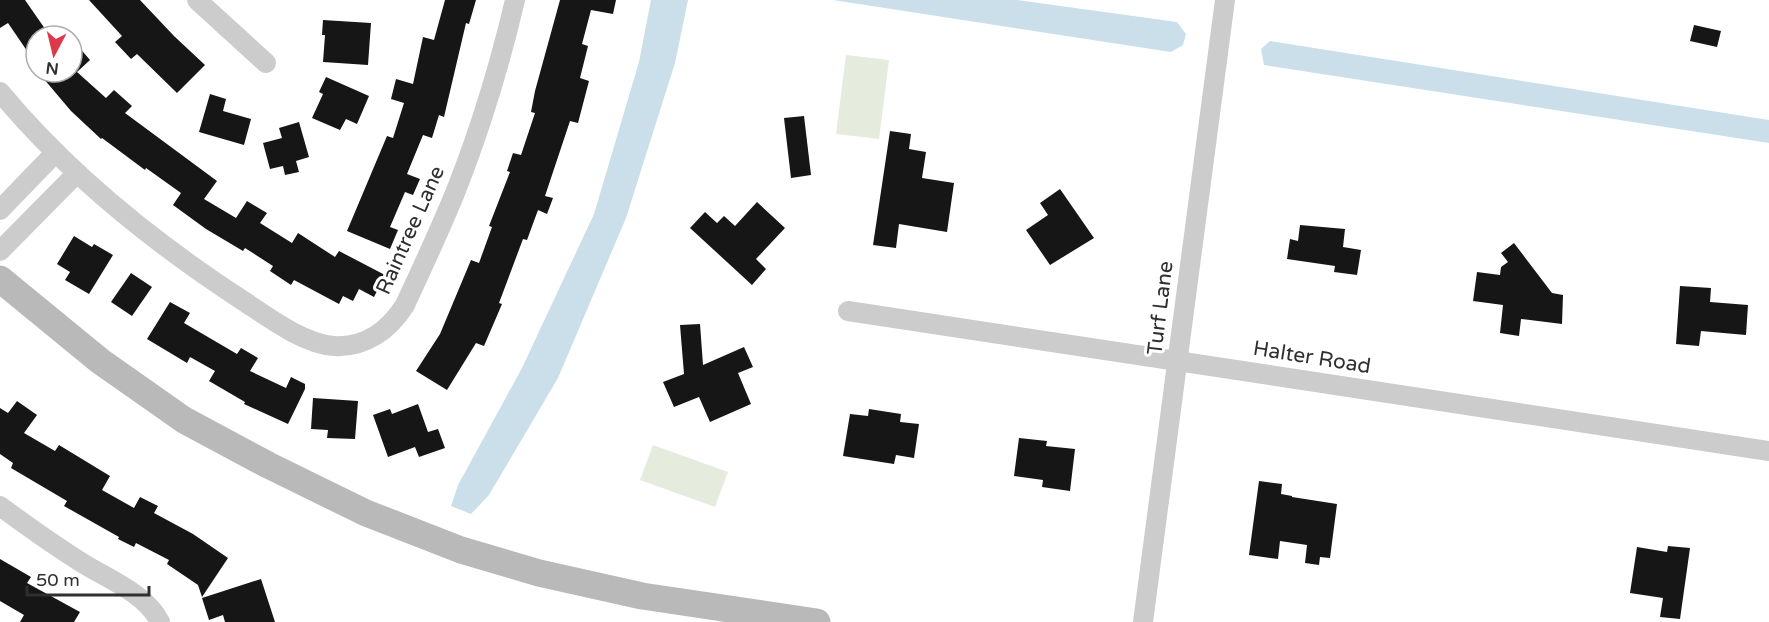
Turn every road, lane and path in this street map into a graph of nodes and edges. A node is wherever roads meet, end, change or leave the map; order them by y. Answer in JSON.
{"nodes":[{"id":1,"x":197,"y":0,"type":"edge"},
{"id":2,"x":516,"y":0,"type":"edge"},
{"id":3,"x":1225,"y":0,"type":"edge"},
{"id":4,"x":266,"y":63,"type":"dead end"},
{"id":5,"x":0,"y":92,"type":"edge"},
{"id":6,"x":55,"y":153,"type":"junction"},
{"id":7,"x":77,"y":173,"type":"junction"},
{"id":8,"x":0,"y":210,"type":"edge"},
{"id":9,"x":0,"y":251,"type":"edge"},
{"id":10,"x":0,"y":279,"type":"edge"},
{"id":11,"x":848,"y":311,"type":"dead end"},
{"id":12,"x":1178,"y":361,"type":"junction"},
{"id":13,"x":1769,"y":452,"type":"edge"},
{"id":14,"x":0,"y":506,"type":"edge"},
{"id":15,"x":160,"y":622,"type":"edge"},
{"id":16,"x":817,"y":622,"type":"edge"},
{"id":17,"x":1143,"y":622,"type":"edge"}],
"edges":[{"from":1,"to":4,"type":"street"},
{"from":2,"to":7,"type":"street","name":"Raintree Lane"},
{"from":3,"to":12,"type":"street","name":"Turf Lane"},
{"from":5,"to":6,"type":"street","name":"Raintree Lane"},
{"from":6,"to":7,"type":"street","name":"Raintree Lane"},
{"from":6,"to":8,"type":"street"},
{"from":7,"to":9,"type":"street"},
{"from":10,"to":16,"type":"street"},
{"from":11,"to":12,"type":"street","name":"Halter Road"},
{"from":12,"to":13,"type":"street","name":"Halter Road"},
{"from":12,"to":17,"type":"street","name":"Turf Lane"},
{"from":14,"to":15,"type":"street"}]}
